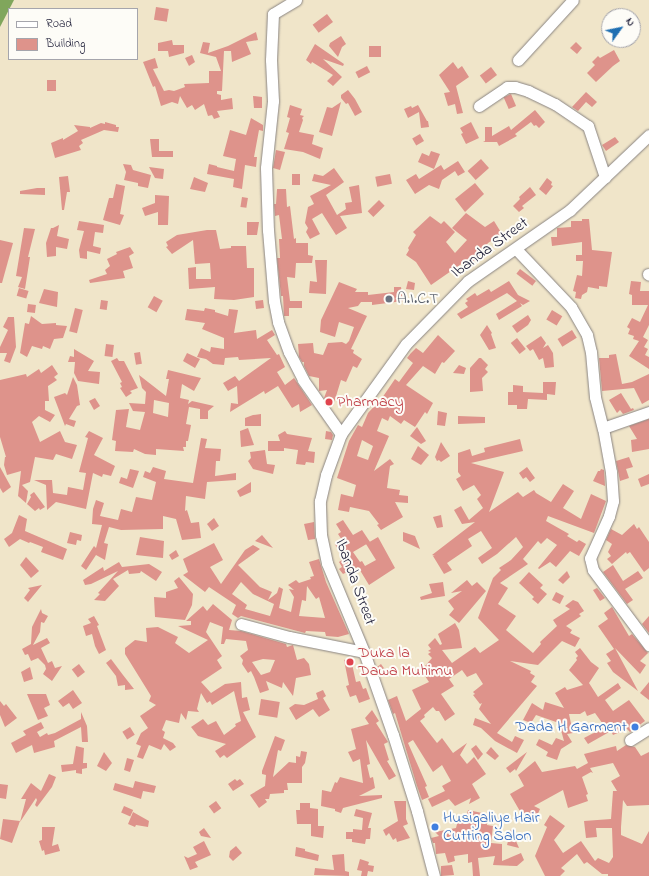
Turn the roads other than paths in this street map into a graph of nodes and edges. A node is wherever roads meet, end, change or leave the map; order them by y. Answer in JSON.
{"nodes":[{"id":1,"x":296,"y":0,"type":"edge"},
{"id":2,"x":573,"y":0,"type":"edge"},
{"id":3,"x":518,"y":60,"type":"dead end"},
{"id":4,"x":479,"y":106,"type":"dead end"},
{"id":5,"x":649,"y":135,"type":"edge"},
{"id":6,"x":605,"y":177,"type":"junction"},
{"id":7,"x":516,"y":249,"type":"junction"},
{"id":8,"x":649,"y":412,"type":"edge"},
{"id":9,"x":603,"y":428,"type":"junction"},
{"id":10,"x":341,"y":434,"type":"junction"},
{"id":11,"x":241,"y":624,"type":"dead end"},
{"id":12,"x":649,"y":645,"type":"edge"},
{"id":13,"x":364,"y":652,"type":"junction"},
{"id":14,"x":649,"y":728,"type":"edge"},
{"id":15,"x":630,"y":740,"type":"dead end"},
{"id":16,"x":434,"y":876,"type":"edge"}],
"edges":[{"from":1,"to":10,"type":"street"},
{"from":2,"to":3,"type":"street"},
{"from":4,"to":6,"type":"street"},
{"from":5,"to":6,"type":"street","name":"Ibanda Street"},
{"from":6,"to":7,"type":"street","name":"Ibanda Street"},
{"from":7,"to":9,"type":"street"},
{"from":7,"to":10,"type":"street","name":"Ibanda Street"},
{"from":8,"to":9,"type":"street"},
{"from":9,"to":12,"type":"street"},
{"from":10,"to":13,"type":"street","name":"Ibanda Street"},
{"from":11,"to":13,"type":"street"},
{"from":13,"to":16,"type":"street","name":"Ibanda Street"},
{"from":14,"to":15,"type":"street"}]}
